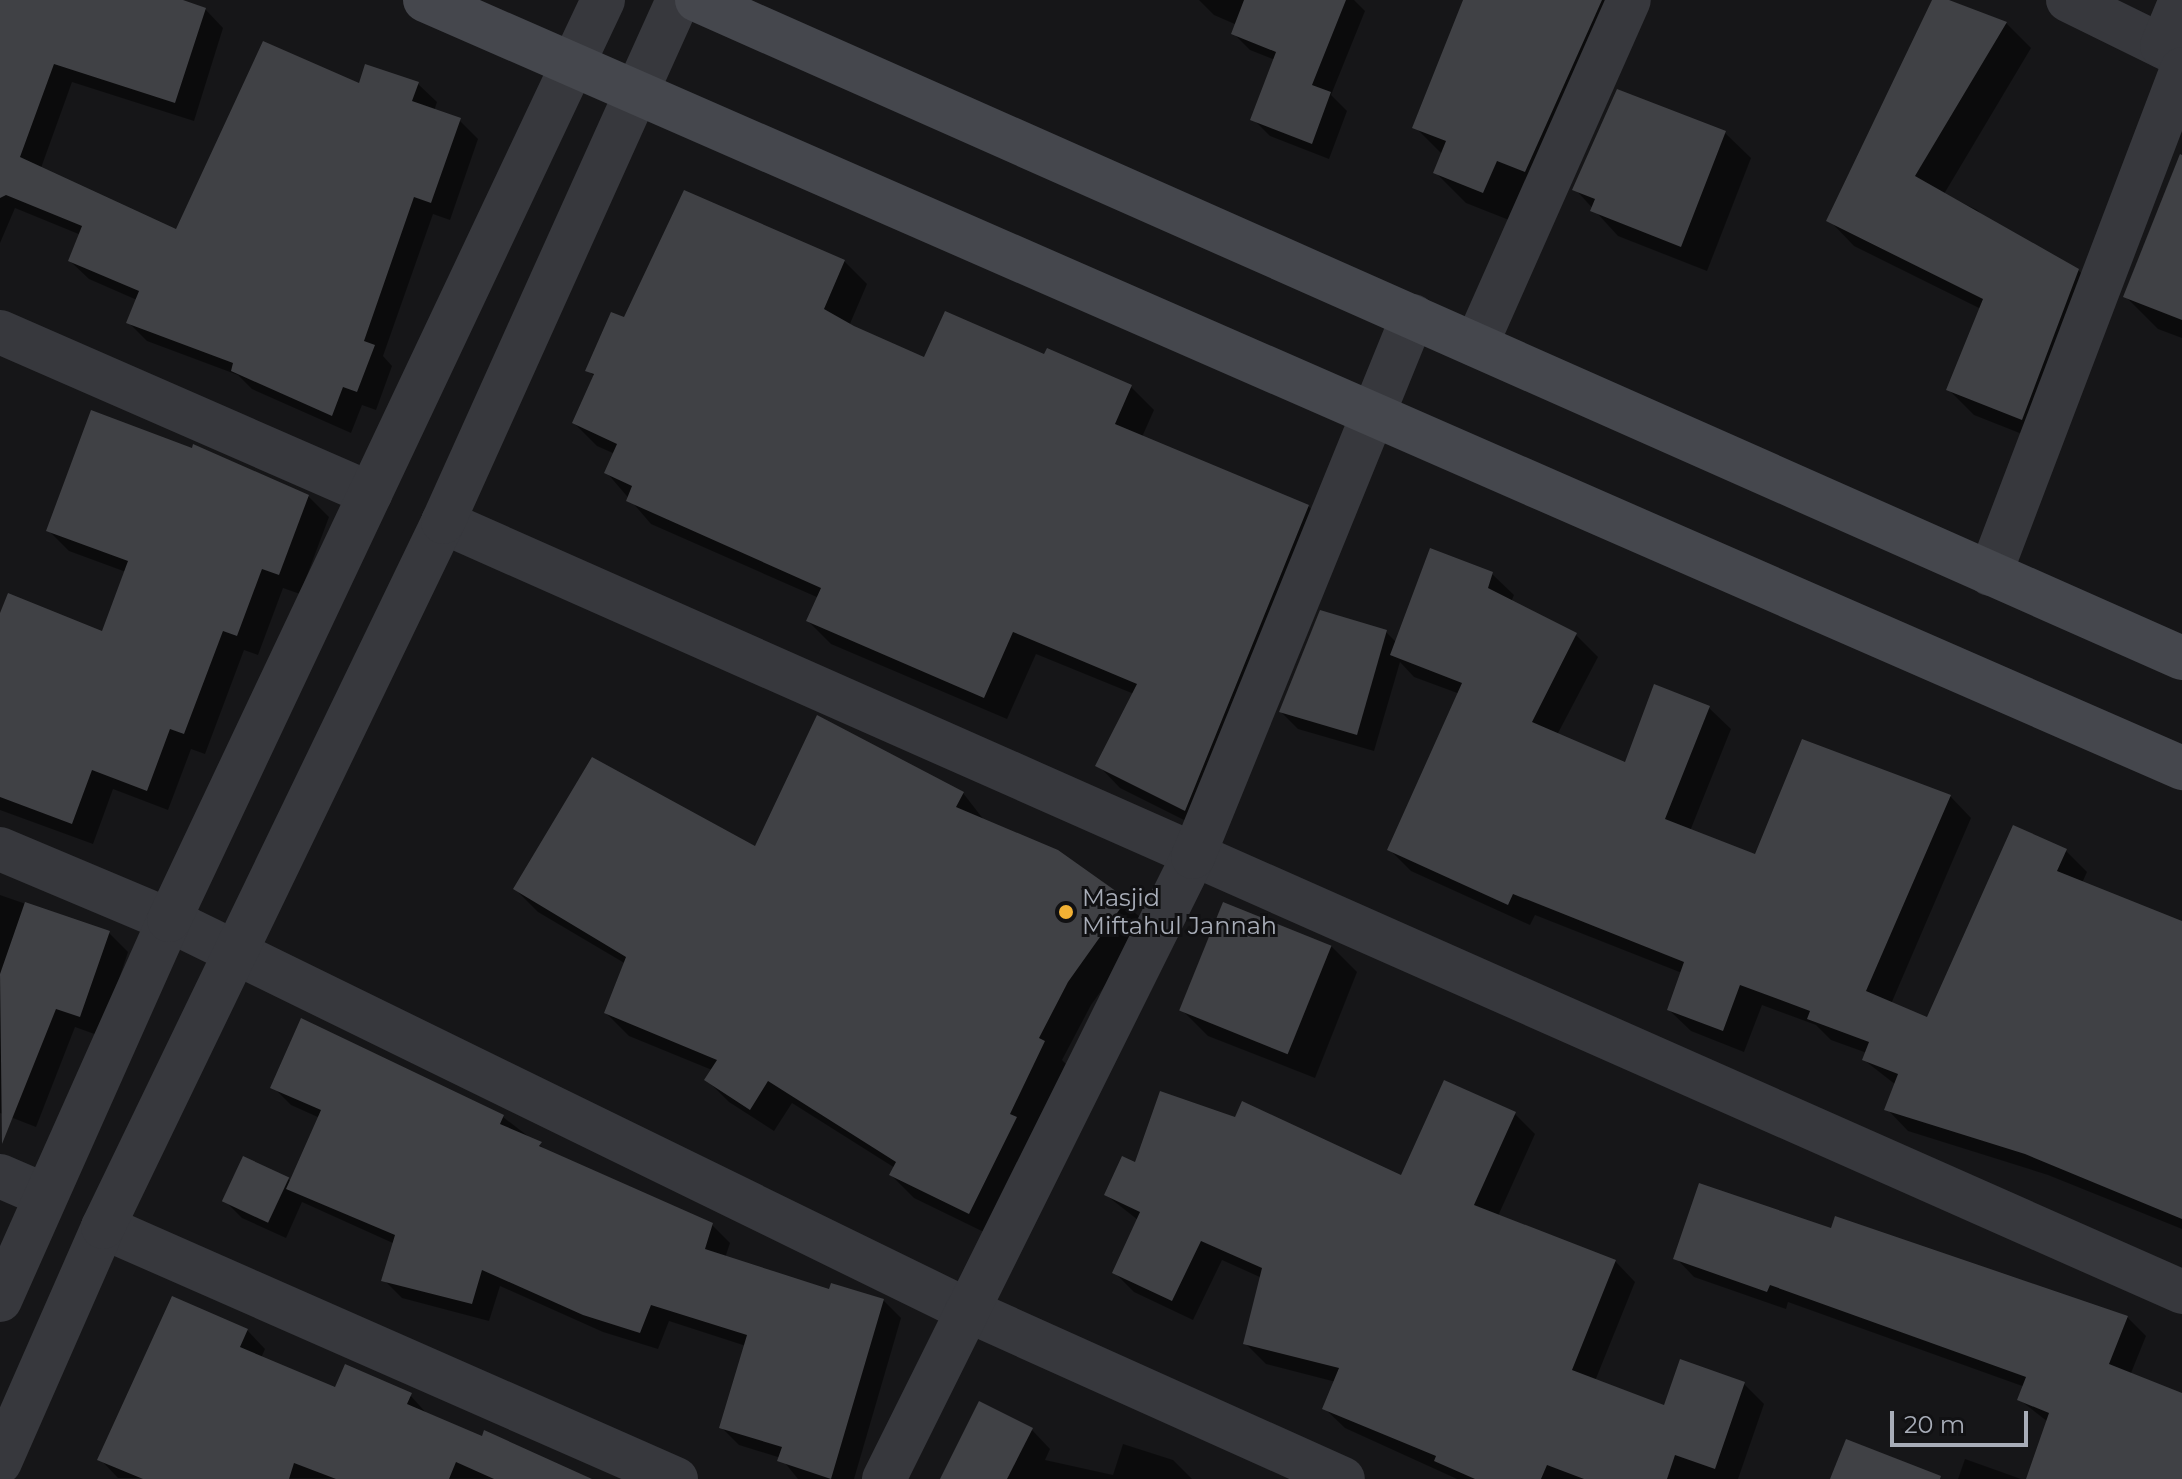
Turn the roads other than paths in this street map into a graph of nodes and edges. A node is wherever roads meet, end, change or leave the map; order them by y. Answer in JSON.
{"nodes":[{"id":1,"x":425,"y":0,"type":"edge"},
{"id":2,"x":603,"y":0,"type":"edge"},
{"id":3,"x":678,"y":0,"type":"edge"},
{"id":4,"x":697,"y":0,"type":"edge"},
{"id":5,"x":1629,"y":0,"type":"edge"},
{"id":6,"x":2068,"y":0,"type":"edge"},
{"id":7,"x":2181,"y":0,"type":"edge"},
{"id":8,"x":2175,"y":57,"type":"edge"},
{"id":9,"x":571,"y":67,"type":"junction"},
{"id":10,"x":638,"y":96,"type":"junction"},
{"id":11,"x":1413,"y":316,"type":"junction"},
{"id":12,"x":0,"y":332,"type":"edge"},
{"id":13,"x":1476,"y":345,"type":"junction"},
{"id":14,"x":1374,"y":414,"type":"junction"},
{"id":15,"x":370,"y":494,"type":"junction"},
{"id":16,"x":443,"y":522,"type":"junction"},
{"id":17,"x":1990,"y":574,"type":"junction"},
{"id":18,"x":2182,"y":658,"type":"edge"},
{"id":19,"x":2182,"y":768,"type":"edge"},
{"id":20,"x":0,"y":849,"type":"edge"},
{"id":21,"x":1193,"y":857,"type":"junction"},
{"id":22,"x":169,"y":920,"type":"junction"},
{"id":23,"x":234,"y":952,"type":"junction"},
{"id":24,"x":0,"y":1176,"type":"edge"},
{"id":25,"x":44,"y":1195,"type":"junction"},
{"id":26,"x":103,"y":1227,"type":"junction"},
{"id":27,"x":2182,"y":1292,"type":"edge"},
{"id":28,"x":0,"y":1300,"type":"edge"},
{"id":29,"x":967,"y":1310,"type":"junction"},
{"id":30,"x":0,"y":1462,"type":"edge"},
{"id":31,"x":676,"y":1479,"type":"edge"},
{"id":32,"x":884,"y":1479,"type":"edge"},
{"id":33,"x":1343,"y":1479,"type":"edge"}],
"edges":[{"from":1,"to":9,"type":"street"},
{"from":2,"to":9,"type":"street"},
{"from":3,"to":10,"type":"street"},
{"from":4,"to":11,"type":"street"},
{"from":5,"to":13,"type":"street"},
{"from":6,"to":8,"type":"street"},
{"from":7,"to":8,"type":"street"},
{"from":8,"to":17,"type":"street"},
{"from":9,"to":10,"type":"street"},
{"from":9,"to":15,"type":"street"},
{"from":10,"to":14,"type":"street"},
{"from":10,"to":16,"type":"street"},
{"from":11,"to":13,"type":"street"},
{"from":11,"to":14,"type":"street"},
{"from":12,"to":15,"type":"street"},
{"from":13,"to":17,"type":"street"},
{"from":14,"to":19,"type":"street"},
{"from":14,"to":21,"type":"street"},
{"from":15,"to":22,"type":"street"},
{"from":16,"to":21,"type":"street"},
{"from":16,"to":23,"type":"street"},
{"from":17,"to":18,"type":"street"},
{"from":20,"to":22,"type":"street"},
{"from":21,"to":27,"type":"street"},
{"from":21,"to":29,"type":"street"},
{"from":22,"to":23,"type":"street"},
{"from":22,"to":25,"type":"street"},
{"from":23,"to":26,"type":"street"},
{"from":23,"to":29,"type":"street"},
{"from":24,"to":25,"type":"street"},
{"from":25,"to":28,"type":"street"},
{"from":26,"to":30,"type":"street"},
{"from":26,"to":31,"type":"street"},
{"from":29,"to":32,"type":"street"},
{"from":29,"to":33,"type":"street"}]}
